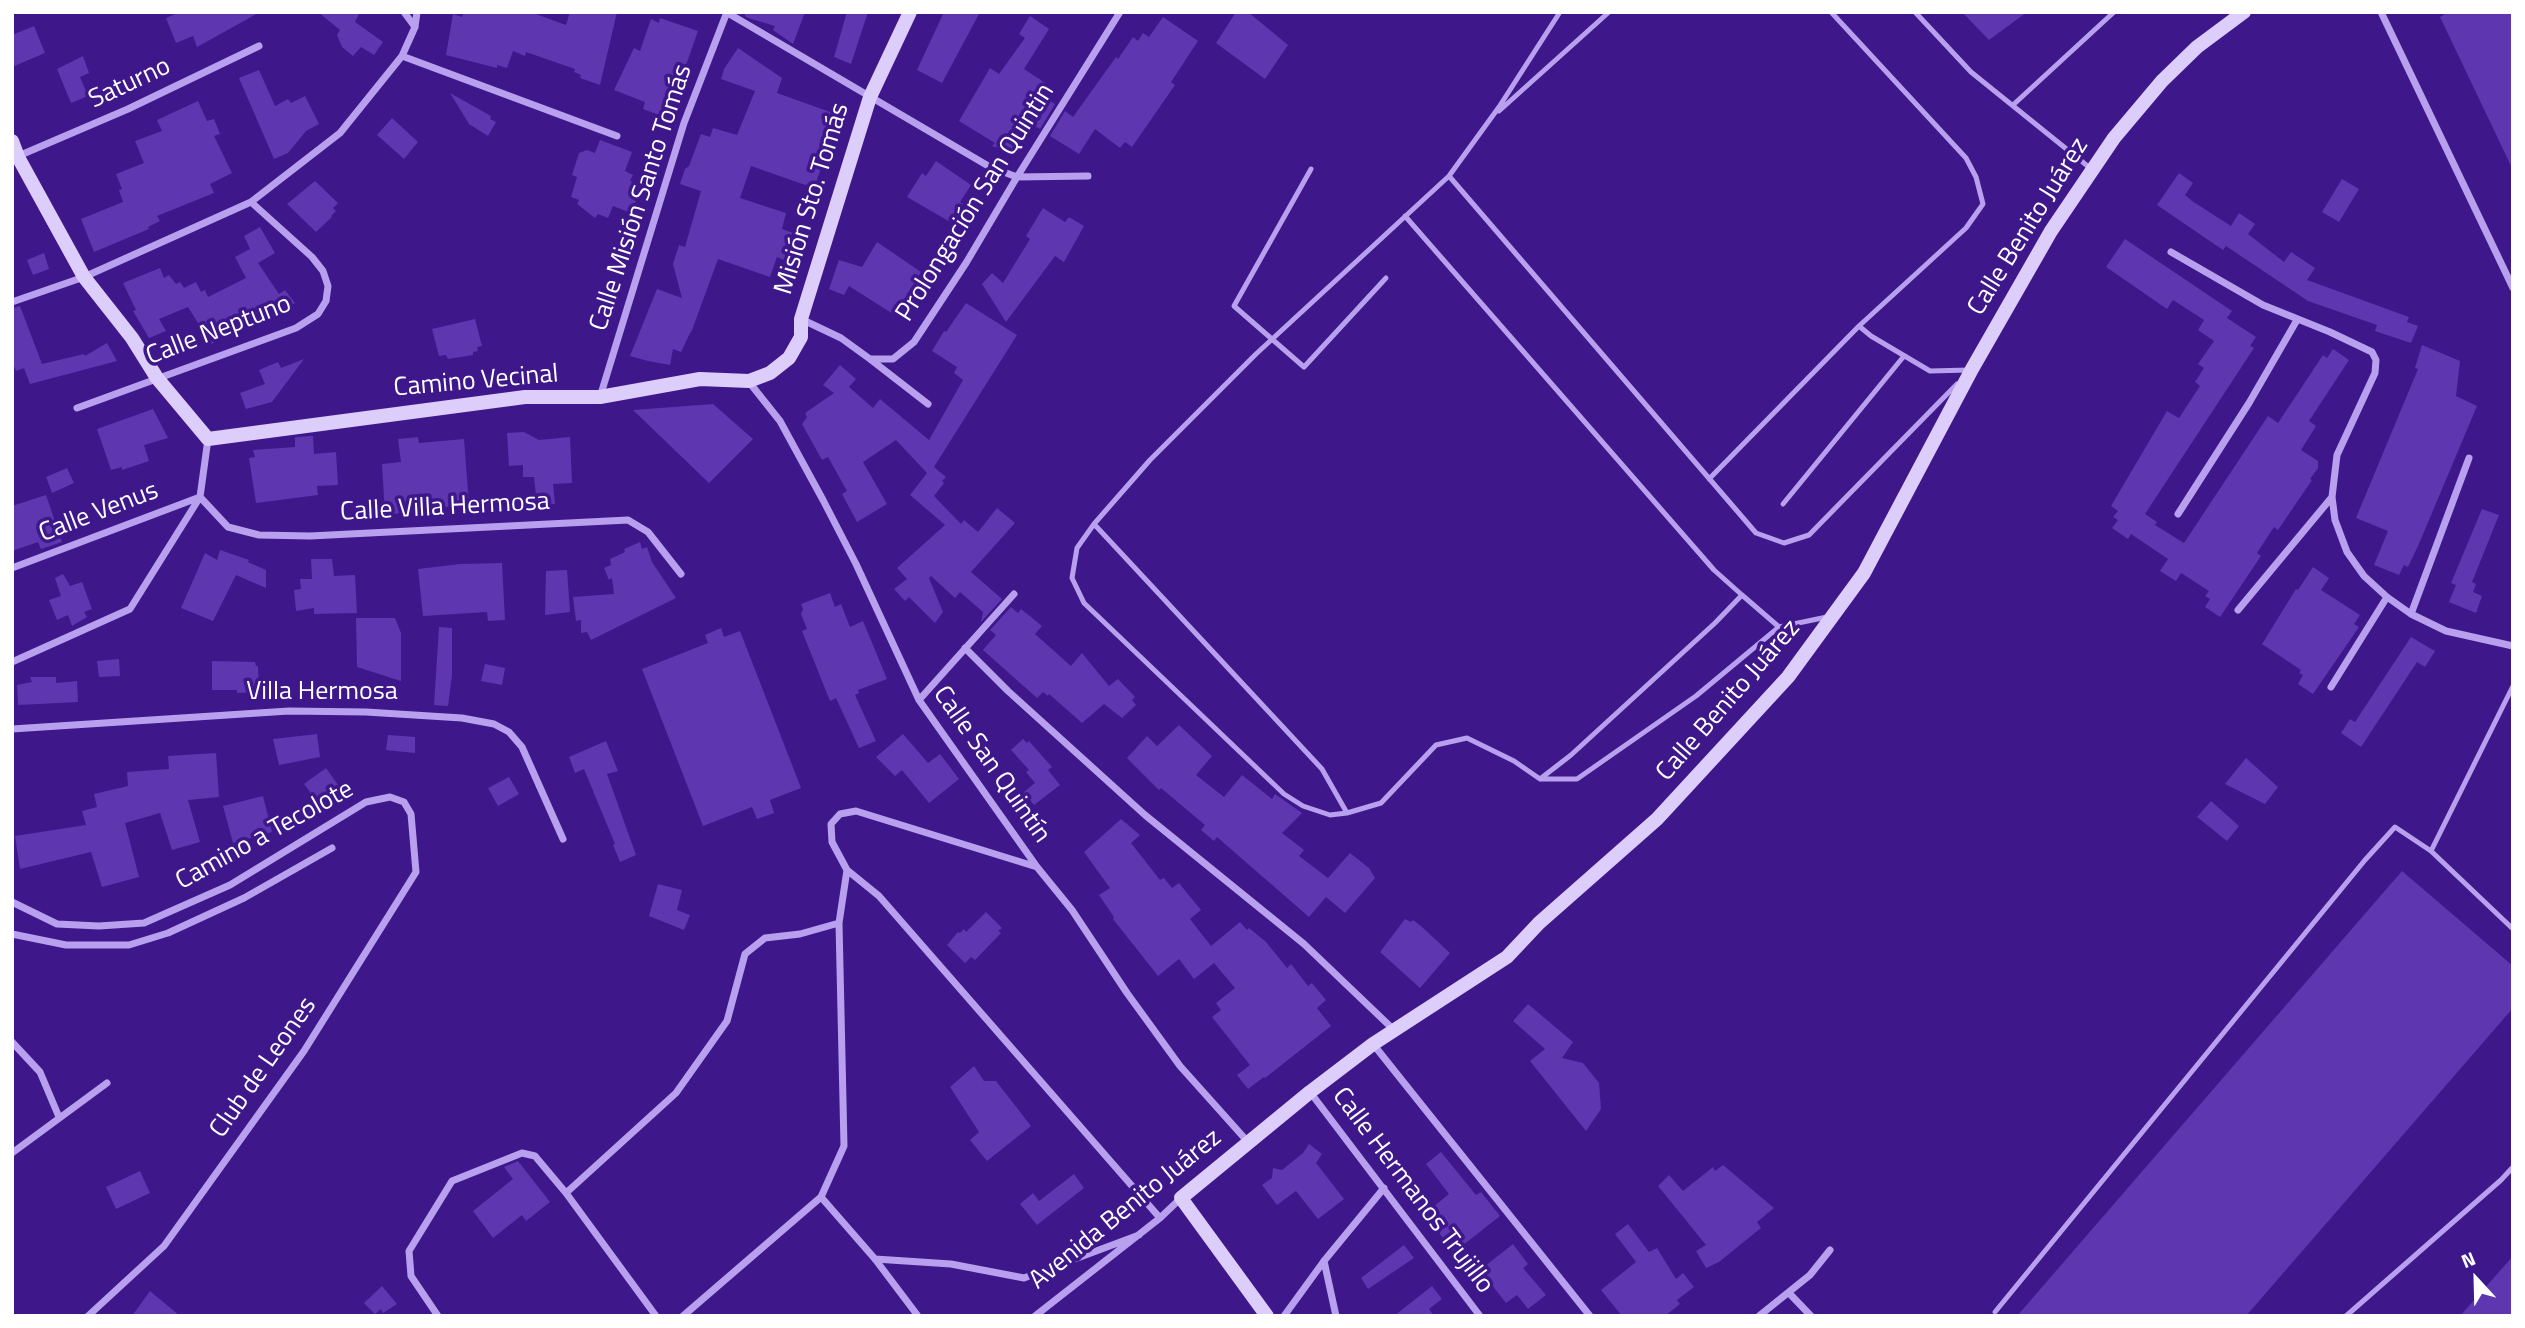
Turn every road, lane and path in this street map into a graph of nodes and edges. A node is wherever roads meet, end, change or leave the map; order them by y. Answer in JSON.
{"nodes":[{"id":1,"x":404,"y":12,"type":"edge"},
{"id":2,"x":418,"y":12,"type":"edge"},
{"id":3,"x":726,"y":12,"type":"edge"},
{"id":4,"x":909,"y":12,"type":"edge"},
{"id":5,"x":1120,"y":12,"type":"edge"},
{"id":6,"x":1560,"y":12,"type":"edge"},
{"id":7,"x":1609,"y":12,"type":"edge"},
{"id":8,"x":1831,"y":12,"type":"edge"},
{"id":9,"x":1915,"y":12,"type":"edge"},
{"id":10,"x":2114,"y":12,"type":"edge"},
{"id":11,"x":2244,"y":12,"type":"edge"},
{"id":12,"x":2381,"y":12,"type":"edge"},
{"id":13,"x":415,"y":27,"type":"junction"},
{"id":14,"x":259,"y":46,"type":"dead end"},
{"id":15,"x":402,"y":56,"type":"junction"},
{"id":16,"x":870,"y":97,"type":"junction"},
{"id":17,"x":2013,"y":106,"type":"junction"},
{"id":18,"x":1493,"y":116,"type":"junction"},
{"id":19,"x":617,"y":136,"type":"dead end"},
{"id":20,"x":12,"y":141,"type":"edge"},
{"id":21,"x":15,"y":158,"type":"edge"},
{"id":22,"x":1311,"y":169,"type":"dead end"},
{"id":23,"x":2093,"y":169,"type":"junction"},
{"id":24,"x":1088,"y":176,"type":"dead end"},
{"id":25,"x":1449,"y":176,"type":"junction"},
{"id":26,"x":1017,"y":177,"type":"junction"},
{"id":27,"x":251,"y":202,"type":"junction"},
{"id":28,"x":1405,"y":216,"type":"junction"},
{"id":29,"x":2171,"y":252,"type":"dead end"},
{"id":30,"x":84,"y":277,"type":"junction"},
{"id":31,"x":1386,"y":278,"type":"dead end"},
{"id":32,"x":2513,"y":288,"type":"edge"},
{"id":33,"x":12,"y":302,"type":"edge"},
{"id":34,"x":801,"y":319,"type":"junction"},
{"id":35,"x":2297,"y":320,"type":"junction"},
{"id":36,"x":1859,"y":326,"type":"junction"},
{"id":37,"x":1274,"y":338,"type":"junction"},
{"id":38,"x":1904,"y":356,"type":"junction"},
{"id":39,"x":870,"y":359,"type":"junction"},
{"id":40,"x":1972,"y":369,"type":"junction"},
{"id":41,"x":157,"y":378,"type":"junction"},
{"id":42,"x":748,"y":381,"type":"junction"},
{"id":43,"x":600,"y":397,"type":"junction"},
{"id":44,"x":928,"y":404,"type":"dead end"},
{"id":45,"x":78,"y":408,"type":"dead end"},
{"id":46,"x":208,"y":439,"type":"junction"},
{"id":47,"x":2469,"y":458,"type":"dead end"},
{"id":48,"x":1709,"y":479,"type":"junction"},
{"id":49,"x":2332,"y":497,"type":"junction"},
{"id":50,"x":200,"y":498,"type":"junction"},
{"id":51,"x":1783,"y":504,"type":"dead end"},
{"id":52,"x":2178,"y":514,"type":"dead end"},
{"id":53,"x":1094,"y":524,"type":"junction"},
{"id":54,"x":12,"y":568,"type":"edge"},
{"id":55,"x":681,"y":574,"type":"dead end"},
{"id":56,"x":1014,"y":594,"type":"dead end"},
{"id":57,"x":1742,"y":595,"type":"junction"},
{"id":58,"x":2386,"y":597,"type":"junction"},
{"id":59,"x":2238,"y":610,"type":"dead end"},
{"id":60,"x":2411,"y":614,"type":"junction"},
{"id":61,"x":1834,"y":615,"type":"junction"},
{"id":62,"x":1779,"y":627,"type":"junction"},
{"id":63,"x":2513,"y":646,"type":"edge"},
{"id":64,"x":965,"y":648,"type":"junction"},
{"id":65,"x":12,"y":662,"type":"edge"},
{"id":66,"x":2513,"y":686,"type":"edge"},
{"id":67,"x":2331,"y":687,"type":"dead end"},
{"id":68,"x":919,"y":700,"type":"junction"},
{"id":69,"x":12,"y":729,"type":"edge"},
{"id":70,"x":1540,"y":779,"type":"junction"},
{"id":71,"x":1347,"y":813,"type":"junction"},
{"id":72,"x":411,"y":814,"type":"joint"},
{"id":73,"x":563,"y":839,"type":"dead end"},
{"id":74,"x":332,"y":848,"type":"dead end"},
{"id":75,"x":2431,"y":851,"type":"junction"},
{"id":76,"x":1037,"y":867,"type":"junction"},
{"id":77,"x":847,"y":870,"type":"junction"},
{"id":78,"x":12,"y":902,"type":"edge"},
{"id":79,"x":839,"y":923,"type":"junction"},
{"id":80,"x":2513,"y":929,"type":"edge"},
{"id":81,"x":12,"y":934,"type":"edge"},
{"id":82,"x":1394,"y":1030,"type":"junction"},
{"id":83,"x":12,"y":1042,"type":"edge"},
{"id":84,"x":1373,"y":1044,"type":"junction"},
{"id":85,"x":107,"y":1083,"type":"dead end"},
{"id":86,"x":1310,"y":1092,"type":"junction"},
{"id":87,"x":59,"y":1117,"type":"junction"},
{"id":88,"x":1248,"y":1142,"type":"junction"},
{"id":89,"x":12,"y":1153,"type":"edge"},
{"id":90,"x":2513,"y":1167,"type":"edge"},
{"id":91,"x":1384,"y":1188,"type":"junction"},
{"id":92,"x":566,"y":1193,"type":"junction"},
{"id":93,"x":821,"y":1197,"type":"junction"},
{"id":94,"x":1181,"y":1198,"type":"junction"},
{"id":95,"x":1160,"y":1218,"type":"junction"},
{"id":96,"x":1139,"y":1235,"type":"junction"},
{"id":97,"x":1830,"y":1250,"type":"dead end"},
{"id":98,"x":875,"y":1259,"type":"junction"},
{"id":99,"x":1324,"y":1261,"type":"junction"},
{"id":100,"x":1789,"y":1293,"type":"junction"},
{"id":101,"x":1995,"y":1312,"type":"dead end"},
{"id":102,"x":88,"y":1316,"type":"edge"},
{"id":103,"x":438,"y":1316,"type":"edge"},
{"id":104,"x":656,"y":1316,"type":"edge"},
{"id":105,"x":683,"y":1316,"type":"edge"},
{"id":106,"x":918,"y":1316,"type":"edge"},
{"id":107,"x":1035,"y":1316,"type":"edge"},
{"id":108,"x":1267,"y":1316,"type":"edge"},
{"id":109,"x":1284,"y":1316,"type":"edge"},
{"id":110,"x":1336,"y":1316,"type":"edge"},
{"id":111,"x":1480,"y":1316,"type":"edge"},
{"id":112,"x":1590,"y":1316,"type":"edge"},
{"id":113,"x":1759,"y":1316,"type":"edge"},
{"id":114,"x":1811,"y":1316,"type":"edge"},
{"id":115,"x":2346,"y":1316,"type":"edge"}],
"edges":[{"from":1,"to":13,"type":"street"},
{"from":2,"to":13,"type":"street"},
{"from":3,"to":16,"type":"street"},
{"from":3,"to":43,"type":"street","name":"Calle Misión Santo Tomás"},
{"from":4,"to":16,"type":"street","name":"Misión Sto. Tomás"},
{"from":5,"to":26,"type":"street","name":"Prolongación San Quintin"},
{"from":6,"to":18,"type":"lane"},
{"from":7,"to":18,"type":"lane"},
{"from":8,"to":36,"type":"lane"},
{"from":9,"to":17,"type":"lane"},
{"from":10,"to":17,"type":"lane"},
{"from":11,"to":23,"type":"street","name":"Calle Benito Juárez"},
{"from":12,"to":32,"type":"street"},
{"from":13,"to":15,"type":"street"},
{"from":14,"to":21,"type":"street","name":"Saturno"},
{"from":15,"to":19,"type":"street"},
{"from":15,"to":27,"type":"street"},
{"from":16,"to":26,"type":"street"},
{"from":16,"to":34,"type":"street","name":"Misión Sto. Tomás"},
{"from":17,"to":23,"type":"lane"},
{"from":18,"to":25,"type":"lane"},
{"from":20,"to":21,"type":"street"},
{"from":21,"to":30,"type":"street"},
{"from":22,"to":37,"type":"lane"},
{"from":23,"to":40,"type":"street","name":"Calle Benito Juárez"},
{"from":24,"to":26,"type":"street"},
{"from":25,"to":28,"type":"lane"},
{"from":25,"to":48,"type":"lane"},
{"from":26,"to":39,"type":"street","name":"Prolongación San Quintin"},
{"from":27,"to":30,"type":"street"},
{"from":27,"to":41,"type":"street","name":"Calle Neptuno"},
{"from":28,"to":37,"type":"lane"},
{"from":28,"to":57,"type":"lane"},
{"from":29,"to":35,"type":"street"},
{"from":30,"to":33,"type":"street"},
{"from":30,"to":41,"type":"street"},
{"from":31,"to":37,"type":"lane"},
{"from":34,"to":39,"type":"street"},
{"from":34,"to":42,"type":"street","name":"Misión Sto. Tomás"},
{"from":35,"to":49,"type":"street"},
{"from":35,"to":52,"type":"street"},
{"from":36,"to":38,"type":"lane"},
{"from":36,"to":48,"type":"lane"},
{"from":37,"to":53,"type":"lane"},
{"from":38,"to":40,"type":"lane"},
{"from":38,"to":51,"type":"lane"},
{"from":39,"to":44,"type":"street"},
{"from":40,"to":48,"type":"lane"},
{"from":40,"to":61,"type":"street","name":"Calle Benito Juárez"},
{"from":41,"to":45,"type":"street","name":"Calle Neptuno"},
{"from":41,"to":46,"type":"street"},
{"from":42,"to":43,"type":"street","name":"Camino Vecinal"},
{"from":42,"to":68,"type":"street","name":"Calle San Quintín"},
{"from":43,"to":46,"type":"street","name":"Camino Vecinal"},
{"from":46,"to":50,"type":"street"},
{"from":47,"to":60,"type":"street"},
{"from":49,"to":58,"type":"street"},
{"from":49,"to":59,"type":"street"},
{"from":50,"to":54,"type":"street","name":"Calle Venus"},
{"from":50,"to":55,"type":"street","name":"Calle Villa Hermosa"},
{"from":50,"to":65,"type":"street"},
{"from":53,"to":71,"type":"lane"},
{"from":53,"to":71,"type":"lane"},
{"from":56,"to":64,"type":"street"},
{"from":57,"to":62,"type":"lane"},
{"from":57,"to":70,"type":"lane"},
{"from":58,"to":60,"type":"street"},
{"from":58,"to":67,"type":"street"},
{"from":60,"to":63,"type":"street"},
{"from":61,"to":62,"type":"lane"},
{"from":61,"to":82,"type":"street","name":"Calle Benito Juárez"},
{"from":62,"to":70,"type":"lane"},
{"from":64,"to":68,"type":"street"},
{"from":64,"to":82,"type":"street"},
{"from":66,"to":75,"type":"lane"},
{"from":68,"to":76,"type":"street","name":"Calle San Quintín"},
{"from":69,"to":73,"type":"street","name":"Villa Hermosa"},
{"from":70,"to":71,"type":"lane"},
{"from":72,"to":78,"type":"street","name":"Camino a Tecolote"},
{"from":72,"to":102,"type":"street","name":"Club de Leones"},
{"from":74,"to":81,"type":"street"},
{"from":75,"to":80,"type":"lane"},
{"from":75,"to":101,"type":"lane"},
{"from":76,"to":77,"type":"street"},
{"from":76,"to":88,"type":"street","name":"Calle San Quintín"},
{"from":77,"to":79,"type":"street"},
{"from":77,"to":95,"type":"street"},
{"from":79,"to":92,"type":"street"},
{"from":79,"to":93,"type":"street"},
{"from":82,"to":84,"type":"street","name":"Calle Benito Juárez"},
{"from":83,"to":87,"type":"street"},
{"from":84,"to":86,"type":"street","name":"Calle Benito Juárez"},
{"from":84,"to":112,"type":"street"},
{"from":85,"to":87,"type":"street"},
{"from":86,"to":88,"type":"street","name":"Calle Benito Juárez"},
{"from":86,"to":91,"type":"street","name":"Calle Hermanos Trujillo"},
{"from":87,"to":89,"type":"street"},
{"from":88,"to":94,"type":"street","name":"Avenida Benito Juárez"},
{"from":90,"to":115,"type":"lane"},
{"from":91,"to":99,"type":"street"},
{"from":91,"to":111,"type":"street","name":"Calle Hermanos Trujillo"},
{"from":92,"to":103,"type":"street"},
{"from":92,"to":104,"type":"street"},
{"from":93,"to":98,"type":"street"},
{"from":93,"to":105,"type":"street"},
{"from":94,"to":95,"type":"street","name":"Avenida Benito Juárez"},
{"from":94,"to":108,"type":"street"},
{"from":95,"to":96,"type":"street","name":"Avenida Benito Juárez"},
{"from":96,"to":98,"type":"street"},
{"from":96,"to":107,"type":"street","name":"Avenida Benito Juárez"},
{"from":97,"to":100,"type":"street"},
{"from":98,"to":106,"type":"street"},
{"from":99,"to":109,"type":"street"},
{"from":99,"to":110,"type":"street"},
{"from":100,"to":113,"type":"street"},
{"from":100,"to":114,"type":"street"}]}
